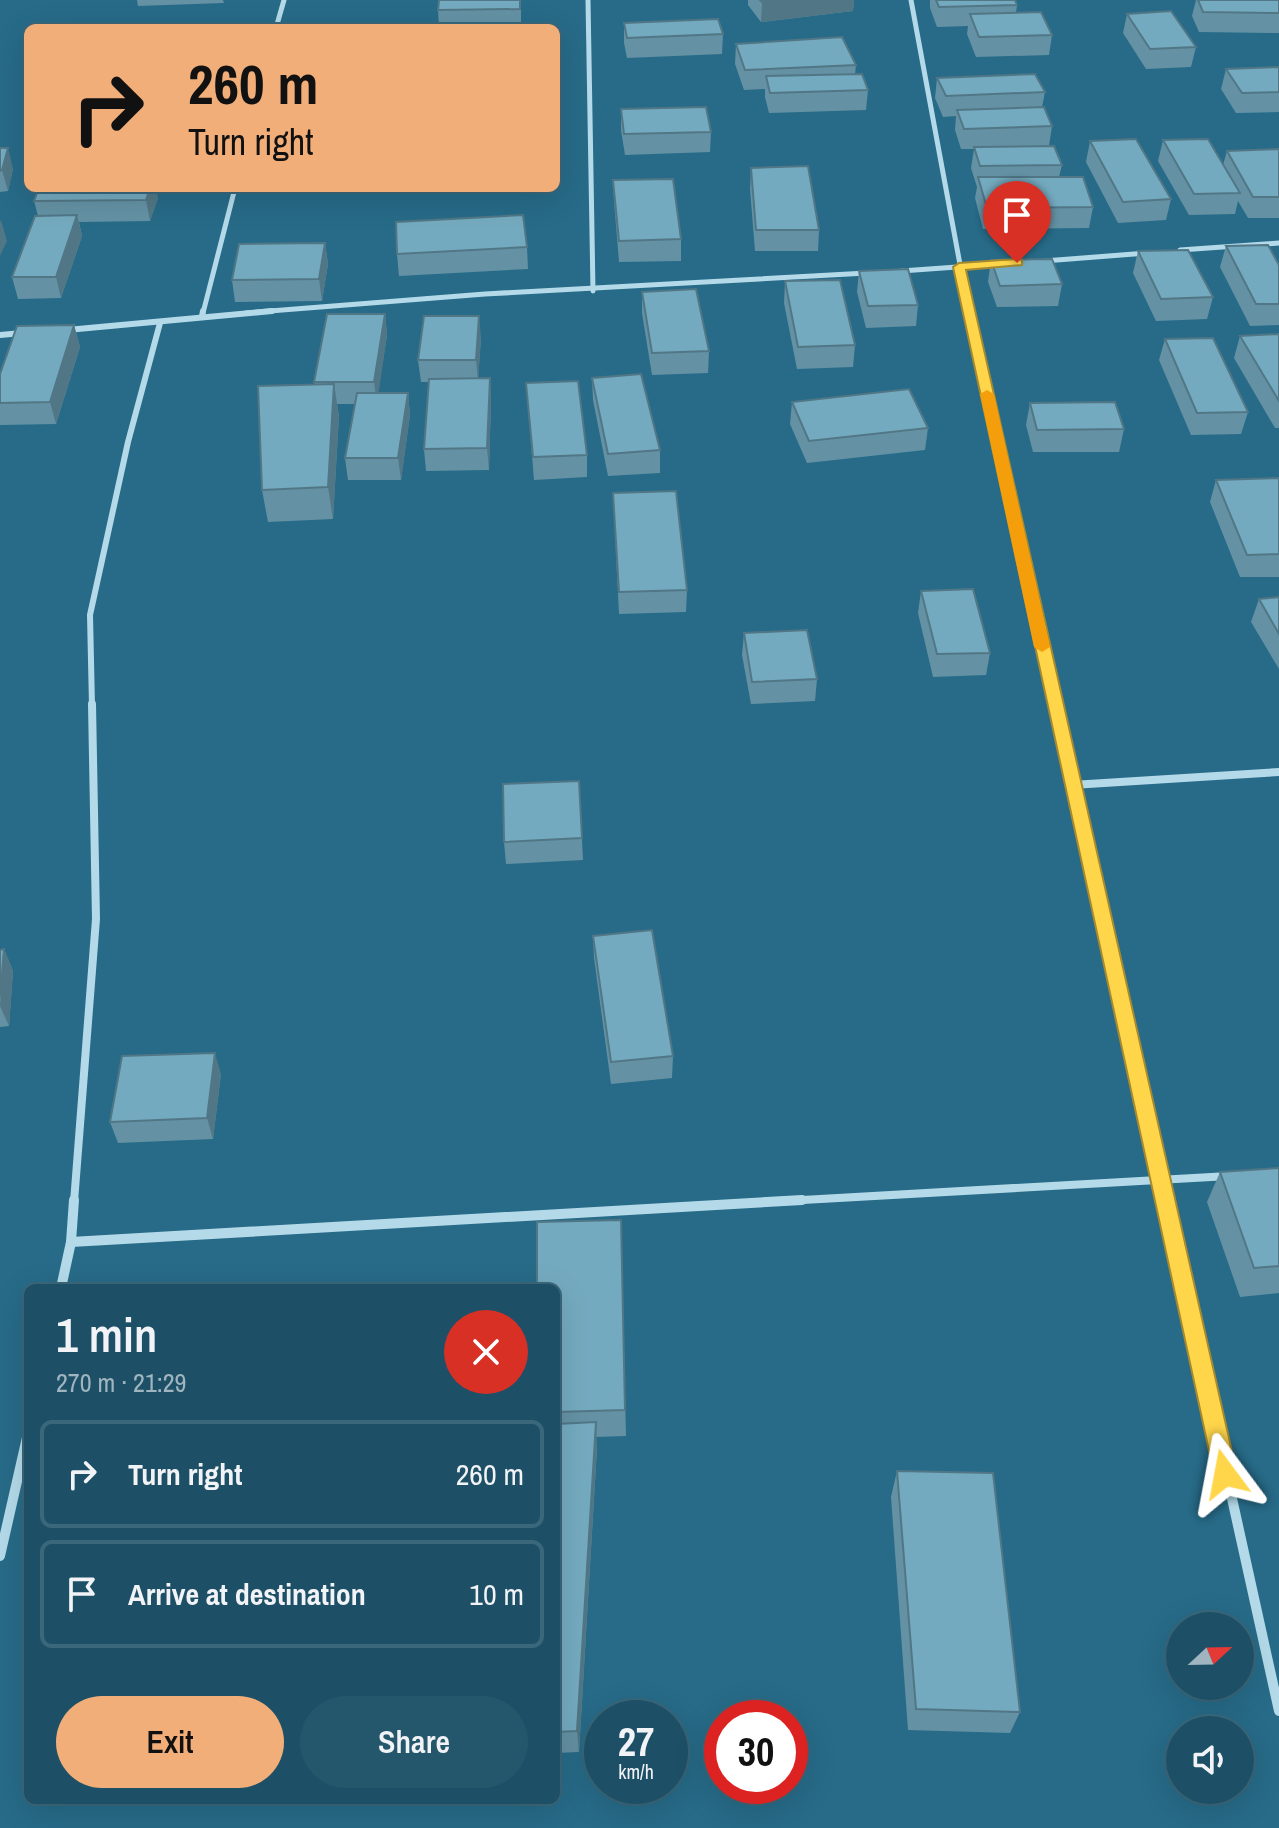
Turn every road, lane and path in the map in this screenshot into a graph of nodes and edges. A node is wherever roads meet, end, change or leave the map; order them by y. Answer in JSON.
{"nodes":[{"id":1,"x":284,"y":0,"type":"edge"},
{"id":2,"x":588,"y":0,"type":"edge"},
{"id":3,"x":911,"y":0,"type":"edge"},
{"id":4,"x":277,"y":24,"type":"edge"},
{"id":5,"x":234,"y":192,"type":"edge"},
{"id":6,"x":1279,"y":243,"type":"edge"},
{"id":7,"x":1172,"y":251,"type":"edge"},
{"id":8,"x":1157,"y":252,"type":"edge"},
{"id":9,"x":1035,"y":261,"type":"edge"},
{"id":10,"x":1005,"y":264,"type":"edge"},
{"id":11,"x":959,"y":267,"type":"junction"},
{"id":12,"x":895,"y":271,"type":"edge"},
{"id":13,"x":880,"y":272,"type":"edge"},
{"id":14,"x":593,"y":291,"type":"junction"},
{"id":15,"x":202,"y":316,"type":"junction"},
{"id":16,"x":160,"y":323,"type":"junction"},
{"id":17,"x":58,"y":330,"type":"edge"},
{"id":18,"x":29,"y":333,"type":"edge"},
{"id":19,"x":0,"y":335,"type":"edge"},
{"id":20,"x":1279,"y":772,"type":"edge"},
{"id":21,"x":1072,"y":785,"type":"junction"},
{"id":22,"x":1234,"y":1176,"type":"edge"},
{"id":23,"x":1159,"y":1178,"type":"junction"},
{"id":24,"x":71,"y":1242,"type":"junction"},
{"id":25,"x":62,"y":1284,"type":"edge"},
{"id":26,"x":24,"y":1451,"type":"edge"},
{"id":27,"x":0,"y":1556,"type":"edge"},
{"id":28,"x":1279,"y":1711,"type":"edge"}],
"edges":[{"from":1,"to":4,"type":"street"},
{"from":2,"to":14,"type":"street"},
{"from":3,"to":11,"type":"street"},
{"from":5,"to":15,"type":"street"},
{"from":6,"to":7,"type":"street"},
{"from":8,"to":9,"type":"street"},
{"from":10,"to":11,"type":"street"},
{"from":11,"to":12,"type":"street"},
{"from":11,"to":21,"type":"street"},
{"from":13,"to":14,"type":"street"},
{"from":14,"to":15,"type":"street"},
{"from":15,"to":16,"type":"street"},
{"from":16,"to":17,"type":"street"},
{"from":16,"to":24,"type":"street"},
{"from":18,"to":19,"type":"street"},
{"from":20,"to":21,"type":"street"},
{"from":21,"to":23,"type":"street"},
{"from":22,"to":23,"type":"street"},
{"from":23,"to":24,"type":"street"},
{"from":23,"to":28,"type":"street"},
{"from":24,"to":25,"type":"street"},
{"from":26,"to":27,"type":"street"}]}
